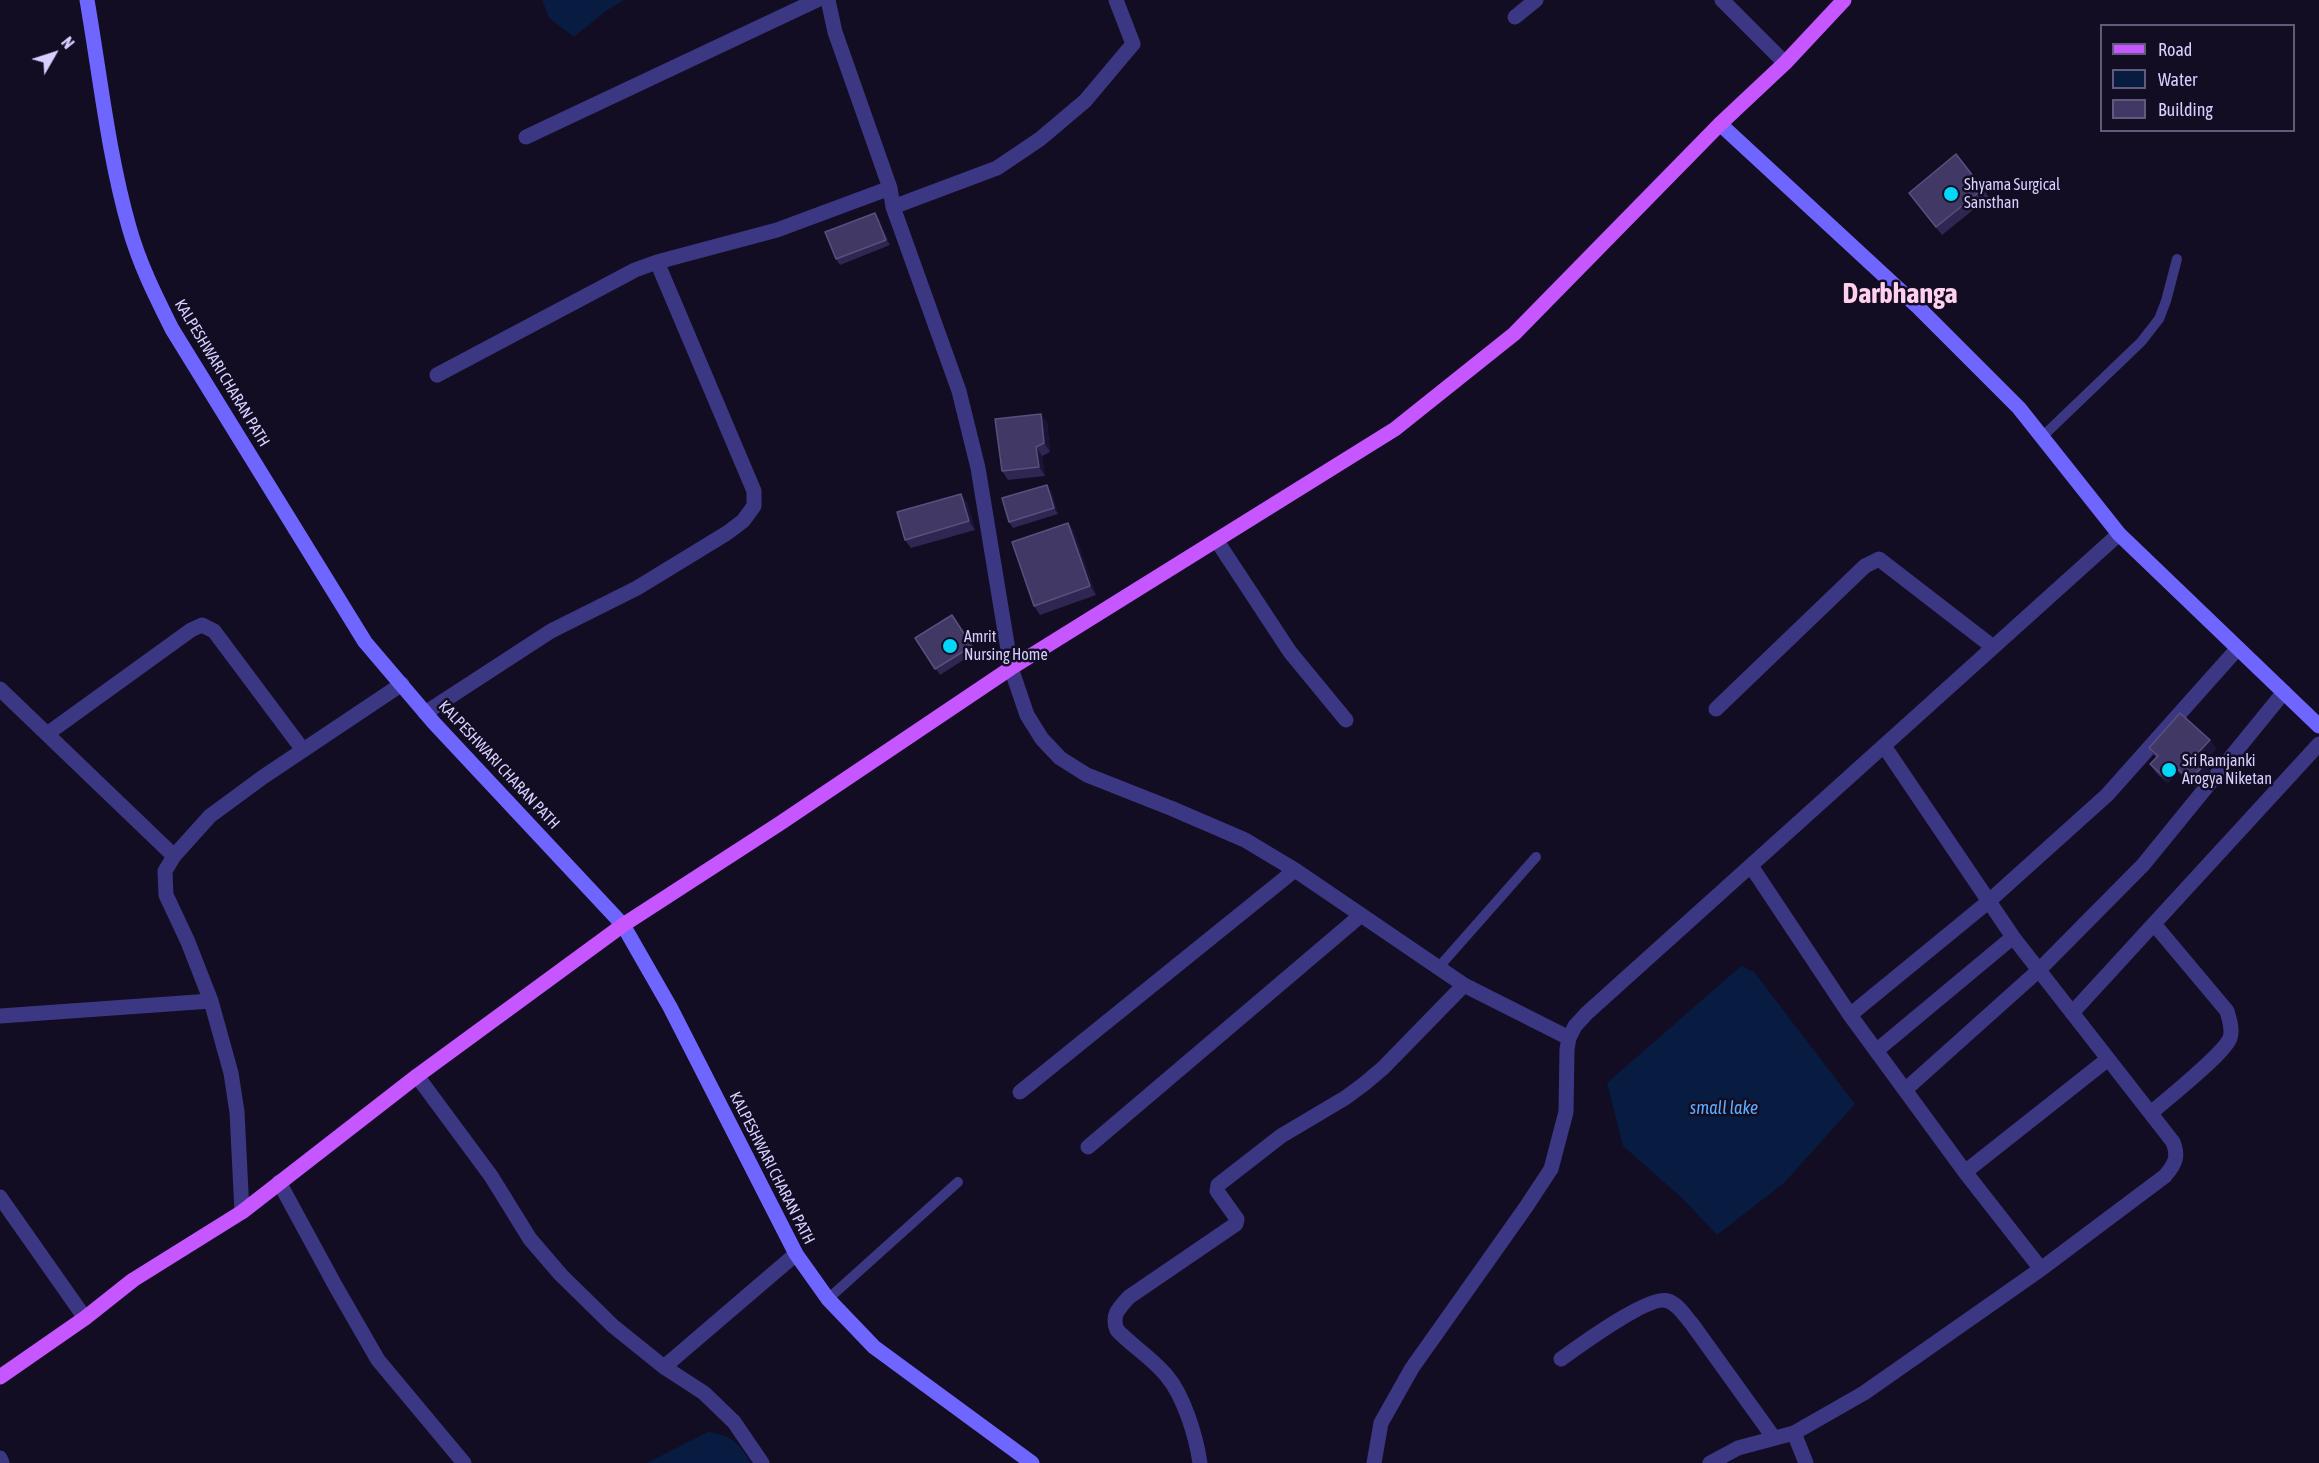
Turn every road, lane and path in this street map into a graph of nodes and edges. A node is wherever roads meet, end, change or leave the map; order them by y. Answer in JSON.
{"nodes":[{"id":1,"x":87,"y":0,"type":"edge"},
{"id":2,"x":818,"y":0,"type":"edge"},
{"id":3,"x":828,"y":0,"type":"edge"},
{"id":4,"x":1116,"y":0,"type":"edge"},
{"id":5,"x":1536,"y":0,"type":"edge"},
{"id":6,"x":1722,"y":0,"type":"edge"},
{"id":7,"x":1836,"y":2,"type":"edge"},
{"id":8,"x":1515,"y":17,"type":"dead end"},
{"id":9,"x":1785,"y":63,"type":"junction"},
{"id":10,"x":1720,"y":124,"type":"junction"},
{"id":11,"x":526,"y":137,"type":"dead end"},
{"id":12,"x":890,"y":188,"type":"junction"},
{"id":13,"x":893,"y":207,"type":"junction"},
{"id":14,"x":2177,"y":259,"type":"dead end"},
{"id":15,"x":657,"y":262,"type":"junction"},
{"id":16,"x":437,"y":375,"type":"dead end"},
{"id":17,"x":2042,"y":437,"type":"junction"},
{"id":18,"x":2119,"y":534,"type":"junction"},
{"id":19,"x":1217,"y":541,"type":"junction"},
{"id":20,"x":1993,"y":647,"type":"junction"},
{"id":21,"x":2238,"y":648,"type":"junction"},
{"id":22,"x":1011,"y":668,"type":"junction"},
{"id":23,"x":402,"y":684,"type":"junction"},
{"id":24,"x":0,"y":689,"type":"edge"},
{"id":25,"x":2284,"y":693,"type":"junction"},
{"id":26,"x":1716,"y":709,"type":"dead end"},
{"id":27,"x":425,"y":713,"type":"junction"},
{"id":28,"x":1346,"y":720,"type":"dead end"},
{"id":29,"x":2319,"y":725,"type":"edge"},
{"id":30,"x":47,"y":734,"type":"junction"},
{"id":31,"x":2319,"y":744,"type":"edge"},
{"id":32,"x":1884,"y":746,"type":"junction"},
{"id":33,"x":303,"y":750,"type":"junction"},
{"id":34,"x":174,"y":856,"type":"junction"},
{"id":35,"x":1536,"y":857,"type":"dead end"},
{"id":36,"x":1751,"y":866,"type":"junction"},
{"id":37,"x":1295,"y":870,"type":"junction"},
{"id":38,"x":1988,"y":902,"type":"junction"},
{"id":39,"x":1360,"y":916,"type":"junction"},
{"id":40,"x":2154,"y":924,"type":"junction"},
{"id":41,"x":623,"y":925,"type":"junction"},
{"id":42,"x":2013,"y":938,"type":"junction"},
{"id":43,"x":1438,"y":968,"type":"junction"},
{"id":44,"x":2039,"y":970,"type":"junction"},
{"id":45,"x":1464,"y":985,"type":"junction"},
{"id":46,"x":212,"y":1001,"type":"junction"},
{"id":47,"x":2072,"y":1013,"type":"junction"},
{"id":48,"x":0,"y":1016,"type":"edge"},
{"id":49,"x":1850,"y":1016,"type":"junction"},
{"id":50,"x":1569,"y":1038,"type":"junction"},
{"id":51,"x":1876,"y":1051,"type":"junction"},
{"id":52,"x":2108,"y":1059,"type":"junction"},
{"id":53,"x":417,"y":1076,"type":"junction"},
{"id":54,"x":1905,"y":1090,"type":"junction"},
{"id":55,"x":1020,"y":1092,"type":"dead end"},
{"id":56,"x":2151,"y":1113,"type":"junction"},
{"id":57,"x":1088,"y":1147,"type":"dead end"},
{"id":58,"x":1965,"y":1172,"type":"junction"},
{"id":59,"x":279,"y":1182,"type":"junction"},
{"id":60,"x":958,"y":1182,"type":"dead end"},
{"id":61,"x":0,"y":1197,"type":"edge"},
{"id":62,"x":242,"y":1212,"type":"junction"},
{"id":63,"x":796,"y":1254,"type":"junction"},
{"id":64,"x":2042,"y":1269,"type":"junction"},
{"id":65,"x":828,"y":1299,"type":"junction"},
{"id":66,"x":85,"y":1318,"type":"junction"},
{"id":67,"x":1561,"y":1359,"type":"dead end"},
{"id":68,"x":664,"y":1367,"type":"junction"},
{"id":69,"x":0,"y":1377,"type":"edge"},
{"id":70,"x":1794,"y":1433,"type":"junction"},
{"id":71,"x":1774,"y":1438,"type":"junction"},
{"id":72,"x":0,"y":1458,"type":"edge"},
{"id":73,"x":461,"y":1462,"type":"edge"},
{"id":74,"x":2,"y":1463,"type":"edge"},
{"id":75,"x":762,"y":1463,"type":"edge"},
{"id":76,"x":1032,"y":1463,"type":"edge"},
{"id":77,"x":1200,"y":1463,"type":"edge"},
{"id":78,"x":1374,"y":1463,"type":"edge"},
{"id":79,"x":1710,"y":1463,"type":"edge"},
{"id":80,"x":1806,"y":1463,"type":"edge"}],
"edges":[{"from":1,"to":23,"type":"street","name":"KALPESHWARI CHARAN PATH"},
{"from":2,"to":11,"type":"street"},
{"from":3,"to":12,"type":"street"},
{"from":4,"to":13,"type":"street"},
{"from":5,"to":8,"type":"street"},
{"from":6,"to":9,"type":"street"},
{"from":7,"to":9,"type":"main road"},
{"from":9,"to":10,"type":"main road"},
{"from":10,"to":17,"type":"street"},
{"from":10,"to":19,"type":"main road"},
{"from":12,"to":13,"type":"street"},
{"from":12,"to":15,"type":"street"},
{"from":13,"to":22,"type":"street"},
{"from":14,"to":17,"type":"lane"},
{"from":15,"to":16,"type":"street"},
{"from":15,"to":27,"type":"street"},
{"from":17,"to":18,"type":"street"},
{"from":18,"to":20,"type":"street"},
{"from":18,"to":21,"type":"street"},
{"from":19,"to":22,"type":"main road"},
{"from":19,"to":28,"type":"street"},
{"from":20,"to":26,"type":"street"},
{"from":20,"to":32,"type":"street"},
{"from":21,"to":25,"type":"street"},
{"from":21,"to":38,"type":"street"},
{"from":22,"to":37,"type":"street"},
{"from":22,"to":41,"type":"main road"},
{"from":23,"to":27,"type":"street","name":"KALPESHWARI CHARAN PATH"},
{"from":23,"to":33,"type":"street"},
{"from":24,"to":30,"type":"street"},
{"from":25,"to":29,"type":"street"},
{"from":25,"to":44,"type":"street"},
{"from":27,"to":41,"type":"street","name":"KALPESHWARI CHARAN PATH"},
{"from":30,"to":33,"type":"street"},
{"from":30,"to":34,"type":"street"},
{"from":31,"to":40,"type":"street"},
{"from":32,"to":36,"type":"street"},
{"from":32,"to":38,"type":"street"},
{"from":33,"to":34,"type":"street"},
{"from":34,"to":46,"type":"street"},
{"from":35,"to":43,"type":"lane"},
{"from":36,"to":49,"type":"street"},
{"from":36,"to":50,"type":"street"},
{"from":37,"to":39,"type":"street"},
{"from":37,"to":55,"type":"street"},
{"from":38,"to":42,"type":"street"},
{"from":38,"to":49,"type":"street"},
{"from":39,"to":43,"type":"street"},
{"from":39,"to":57,"type":"street"},
{"from":40,"to":47,"type":"street"},
{"from":40,"to":56,"type":"street"},
{"from":41,"to":53,"type":"main road"},
{"from":41,"to":63,"type":"street","name":"KALPESHWARI CHARAN PATH"},
{"from":42,"to":44,"type":"street"},
{"from":42,"to":51,"type":"street"},
{"from":43,"to":45,"type":"street"},
{"from":44,"to":47,"type":"street"},
{"from":44,"to":54,"type":"street"},
{"from":45,"to":50,"type":"street"},
{"from":45,"to":77,"type":"street"},
{"from":46,"to":48,"type":"street"},
{"from":46,"to":62,"type":"street"},
{"from":47,"to":52,"type":"street"},
{"from":49,"to":51,"type":"street"},
{"from":50,"to":78,"type":"street"},
{"from":51,"to":54,"type":"street"},
{"from":52,"to":56,"type":"street"},
{"from":52,"to":58,"type":"street"},
{"from":53,"to":59,"type":"main road"},
{"from":53,"to":68,"type":"street"},
{"from":54,"to":58,"type":"street"},
{"from":56,"to":64,"type":"street"},
{"from":58,"to":64,"type":"street"},
{"from":59,"to":62,"type":"main road"},
{"from":59,"to":73,"type":"street"},
{"from":60,"to":65,"type":"lane"},
{"from":61,"to":66,"type":"street"},
{"from":62,"to":66,"type":"main road"},
{"from":63,"to":65,"type":"street","name":"KALPESHWARI CHARAN PATH"},
{"from":63,"to":68,"type":"street"},
{"from":64,"to":70,"type":"street"},
{"from":65,"to":76,"type":"street","name":"KALPESHWARI CHARAN PATH"},
{"from":66,"to":69,"type":"main road"},
{"from":67,"to":71,"type":"street"},
{"from":68,"to":75,"type":"street"},
{"from":70,"to":71,"type":"street"},
{"from":70,"to":80,"type":"street"},
{"from":71,"to":79,"type":"street"},
{"from":72,"to":74,"type":"street"}]}
